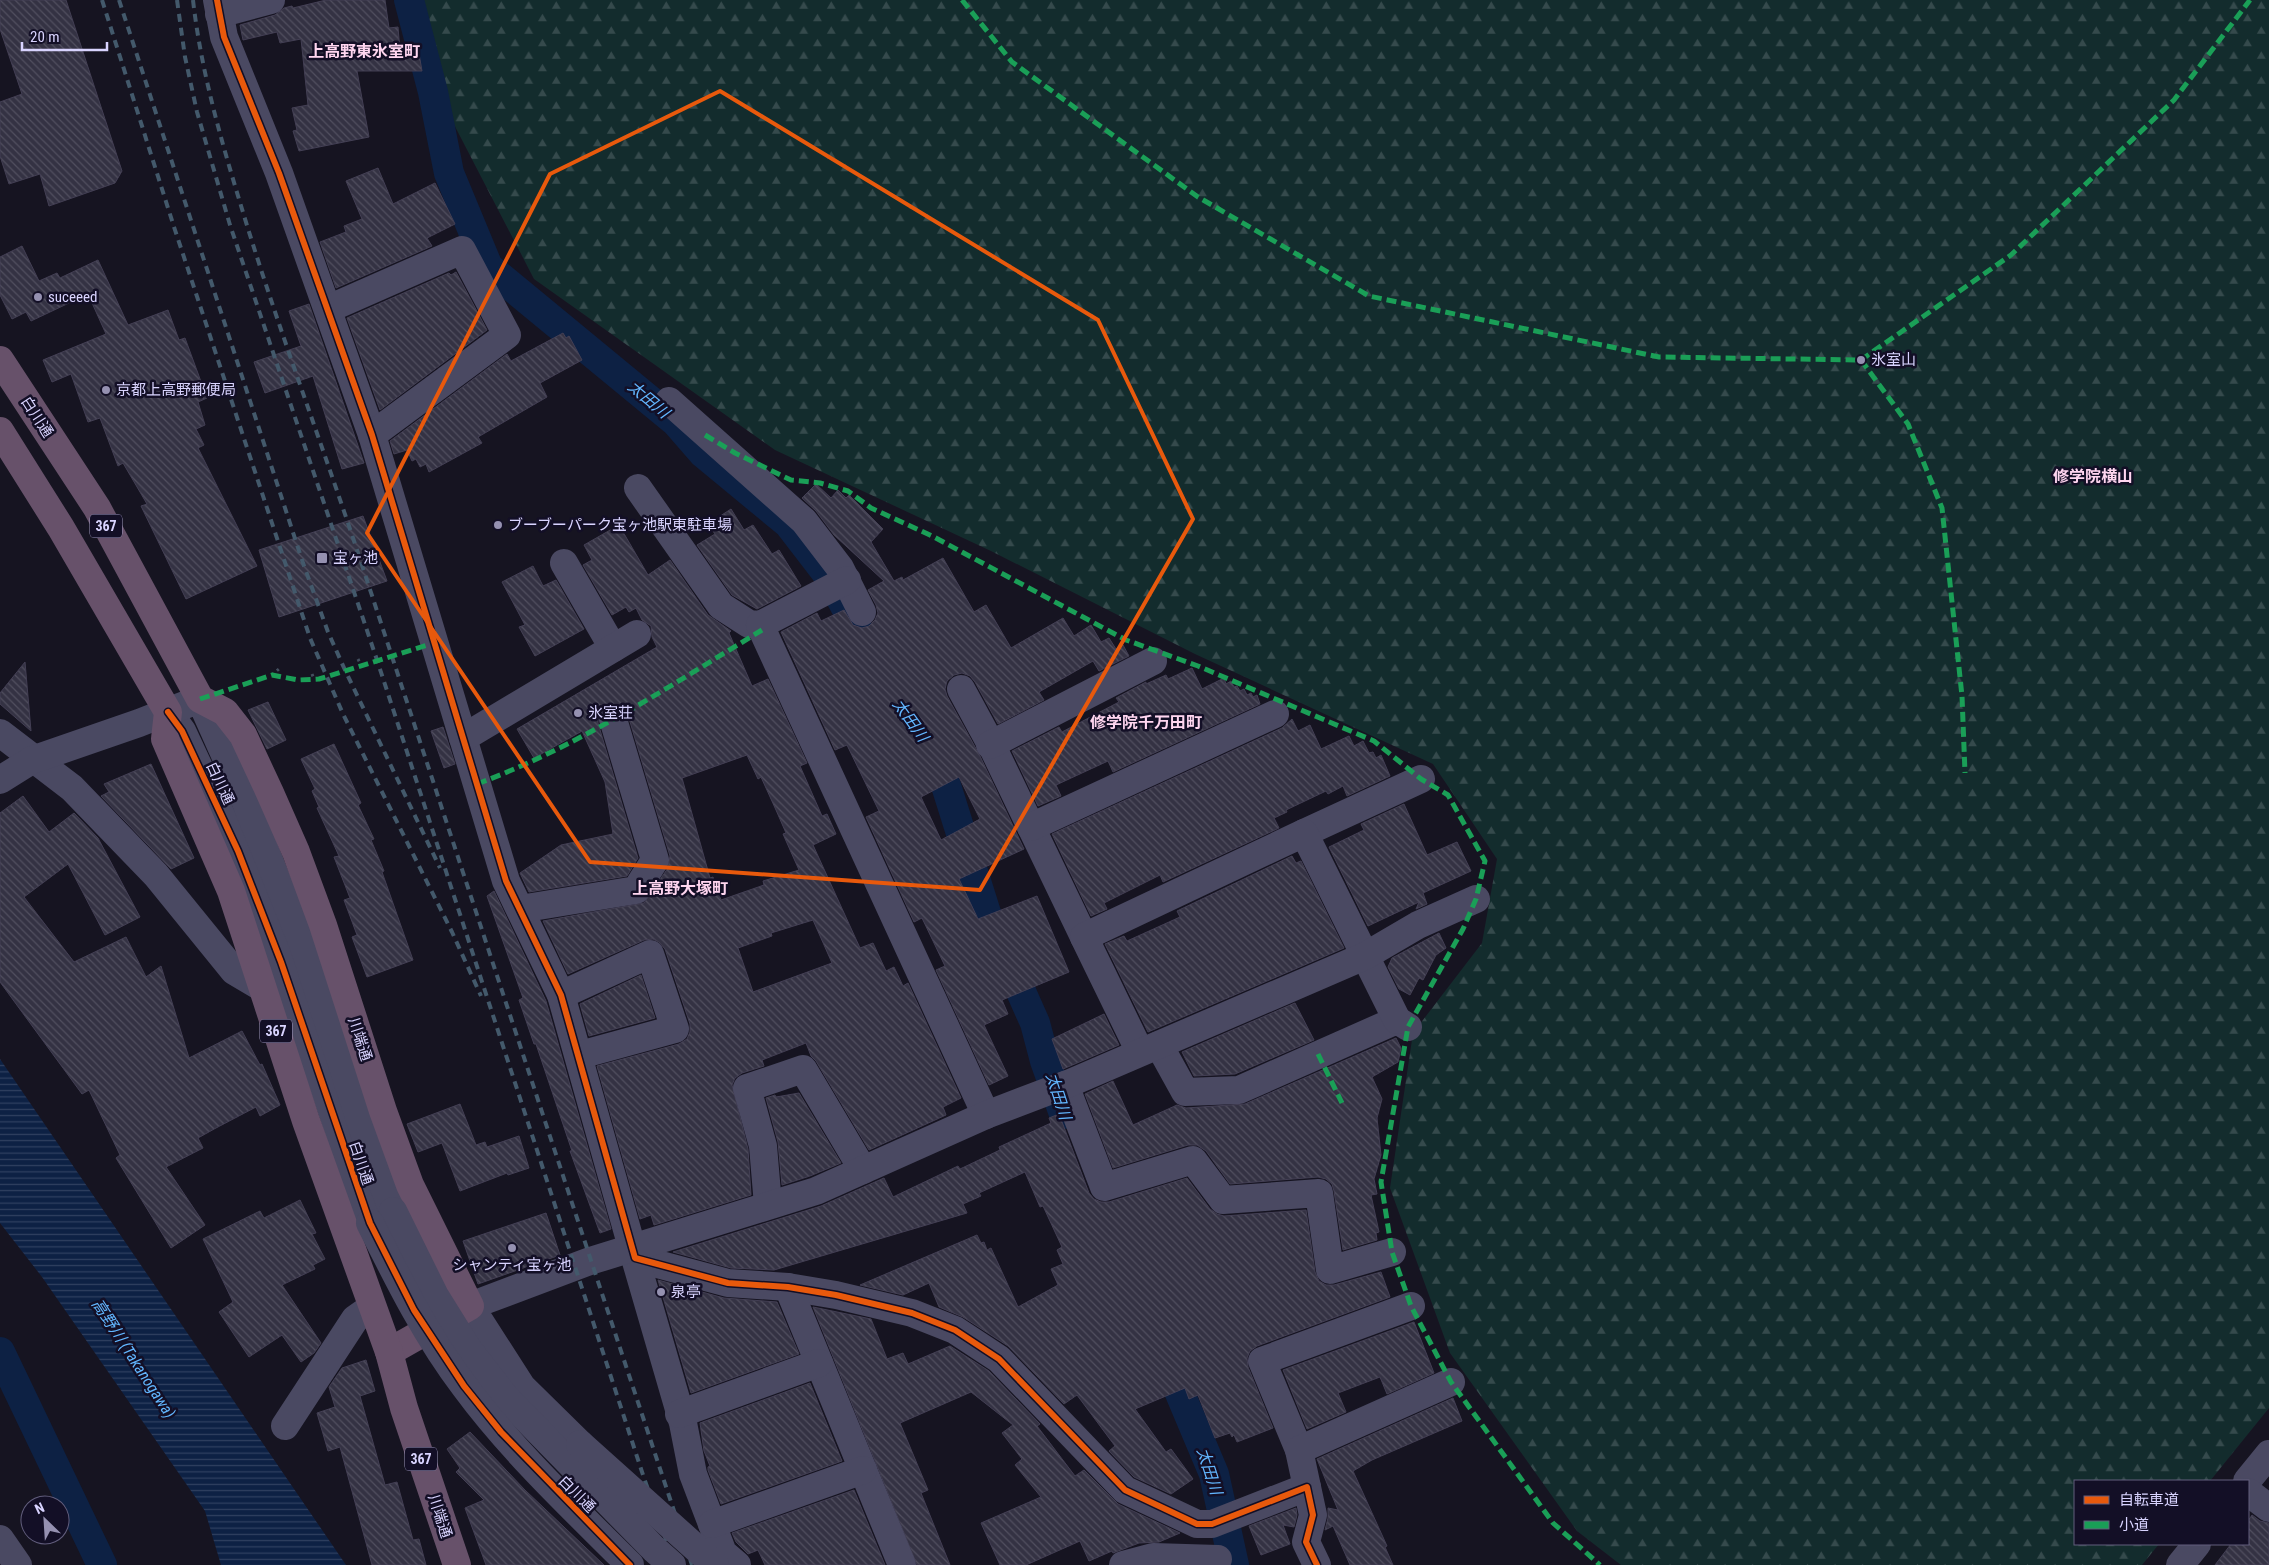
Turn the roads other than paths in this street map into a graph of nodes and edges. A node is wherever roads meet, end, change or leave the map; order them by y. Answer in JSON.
{"nodes":[{"id":1,"x":271,"y":0,"type":"edge"},
{"id":2,"x":218,"y":7,"type":"edge"},
{"id":3,"x":328,"y":308,"type":"junction"},
{"id":4,"x":0,"y":360,"type":"edge"},
{"id":5,"x":669,"y":401,"type":"dead end"},
{"id":6,"x":0,"y":431,"type":"edge"},
{"id":7,"x":372,"y":435,"type":"junction"},
{"id":8,"x":638,"y":488,"type":"dead end"},
{"id":9,"x":564,"y":563,"type":"dead end"},
{"id":10,"x":847,"y":580,"type":"junction"},
{"id":11,"x":862,"y":612,"type":"dead end"},
{"id":12,"x":760,"y":625,"type":"junction"},
{"id":13,"x":637,"y":634,"type":"dead end"},
{"id":14,"x":613,"y":648,"type":"junction"},
{"id":15,"x":1153,"y":661,"type":"dead end"},
{"id":16,"x":961,"y":689,"type":"dead end"},
{"id":17,"x":200,"y":699,"type":"junction"},
{"id":18,"x":168,"y":712,"type":"junction"},
{"id":19,"x":1275,"y":714,"type":"dead end"},
{"id":20,"x":613,"y":719,"type":"dead end"},
{"id":21,"x":0,"y":734,"type":"edge"},
{"id":22,"x":463,"y":738,"type":"junction"},
{"id":23,"x":990,"y":745,"type":"junction"},
{"id":24,"x":32,"y":760,"type":"junction"},
{"id":25,"x":1421,"y":779,"type":"dead end"},
{"id":26,"x":0,"y":780,"type":"edge"},
{"id":27,"x":1031,"y":827,"type":"junction"},
{"id":28,"x":1304,"y":833,"type":"junction"},
{"id":29,"x":1476,"y":899,"type":"dead end"},
{"id":30,"x":520,"y":909,"type":"junction"},
{"id":31,"x":1084,"y":938,"type":"junction"},
{"id":32,"x":1366,"y":956,"type":"junction"},
{"id":33,"x":261,"y":987,"type":"junction"},
{"id":34,"x":562,"y":995,"type":"junction"},
{"id":35,"x":1150,"y":1048,"type":"junction"},
{"id":36,"x":580,"y":1055,"type":"junction"},
{"id":37,"x":1065,"y":1085,"type":"junction"},
{"id":38,"x":986,"y":1115,"type":"junction"},
{"id":39,"x":863,"y":1170,"type":"junction"},
{"id":40,"x":768,"y":1204,"type":"junction"},
{"id":41,"x":381,"y":1217,"type":"junction"},
{"id":42,"x":1392,"y":1252,"type":"dead end"},
{"id":43,"x":634,"y":1253,"type":"junction"},
{"id":44,"x":788,"y":1288,"type":"junction"},
{"id":45,"x":470,"y":1306,"type":"junction"},
{"id":46,"x":1411,"y":1306,"type":"dead end"},
{"id":47,"x":372,"y":1307,"type":"junction"},
{"id":48,"x":389,"y":1352,"type":"junction"},
{"id":49,"x":819,"y":1362,"type":"junction"},
{"id":50,"x":1451,"y":1382,"type":"dead end"},
{"id":51,"x":679,"y":1414,"type":"junction"},
{"id":52,"x":285,"y":1426,"type":"dead end"},
{"id":53,"x":1298,"y":1450,"type":"junction"},
{"id":54,"x":2269,"y":1454,"type":"edge"},
{"id":55,"x":863,"y":1470,"type":"junction"},
{"id":56,"x":2248,"y":1480,"type":"edge"},
{"id":57,"x":1307,"y":1487,"type":"junction"},
{"id":58,"x":2249,"y":1493,"type":"edge"},
{"id":59,"x":2269,"y":1508,"type":"edge"},
{"id":60,"x":712,"y":1524,"type":"junction"},
{"id":61,"x":1212,"y":1524,"type":"junction"},
{"id":62,"x":0,"y":1539,"type":"edge"},
{"id":63,"x":1219,"y":1562,"type":"edge"},
{"id":64,"x":18,"y":1565,"type":"edge"},
{"id":65,"x":457,"y":1565,"type":"edge"},
{"id":66,"x":630,"y":1565,"type":"edge"},
{"id":67,"x":672,"y":1565,"type":"edge"},
{"id":68,"x":715,"y":1565,"type":"edge"},
{"id":69,"x":737,"y":1565,"type":"edge"},
{"id":70,"x":902,"y":1565,"type":"edge"},
{"id":71,"x":1122,"y":1565,"type":"edge"},
{"id":72,"x":1316,"y":1565,"type":"edge"}],
"edges":[{"from":1,"to":2,"type":"street"},
{"from":2,"to":3,"type":"street"},
{"from":3,"to":7,"type":"street"},
{"from":3,"to":7,"type":"street"},
{"from":4,"to":17,"type":"highway","name":"白川通","number":"367"},
{"from":5,"to":10,"type":"street"},
{"from":6,"to":18,"type":"highway","name":"白川通","number":"367"},
{"from":7,"to":22,"type":"street"},
{"from":8,"to":12,"type":"street"},
{"from":9,"to":14,"type":"street"},
{"from":10,"to":11,"type":"street"},
{"from":10,"to":12,"type":"street"},
{"from":12,"to":38,"type":"street"},
{"from":13,"to":14,"type":"street"},
{"from":14,"to":22,"type":"street"},
{"from":15,"to":23,"type":"street"},
{"from":16,"to":23,"type":"street"},
{"from":17,"to":18,"type":"street"},
{"from":17,"to":41,"type":"street","name":"白川通"},
{"from":17,"to":45,"type":"highway","name":"川端通"},
{"from":18,"to":24,"type":"street"},
{"from":18,"to":33,"type":"highway","name":"川端通","number":"367"},
{"from":18,"to":41,"type":"street","name":"白川通"},
{"from":19,"to":27,"type":"street"},
{"from":20,"to":30,"type":"street"},
{"from":21,"to":24,"type":"street"},
{"from":22,"to":30,"type":"street"},
{"from":23,"to":27,"type":"street"},
{"from":24,"to":26,"type":"street"},
{"from":24,"to":33,"type":"street"},
{"from":25,"to":28,"type":"street"},
{"from":27,"to":31,"type":"street"},
{"from":28,"to":31,"type":"street"},
{"from":28,"to":32,"type":"street"},
{"from":29,"to":32,"type":"street"},
{"from":30,"to":34,"type":"street"},
{"from":31,"to":35,"type":"street"},
{"from":32,"to":35,"type":"street"},
{"from":32,"to":35,"type":"street"},
{"from":33,"to":47,"type":"highway","name":"川端通","number":"367"},
{"from":34,"to":36,"type":"street"},
{"from":34,"to":36,"type":"street"},
{"from":35,"to":37,"type":"street"},
{"from":36,"to":43,"type":"street"},
{"from":37,"to":38,"type":"street"},
{"from":37,"to":42,"type":"street"},
{"from":38,"to":39,"type":"street"},
{"from":39,"to":40,"type":"street"},
{"from":39,"to":40,"type":"street"},
{"from":40,"to":43,"type":"street"},
{"from":41,"to":66,"type":"street","name":"白川通","bridge":true},
{"from":41,"to":67,"type":"street","name":"白川通","bridge":true},
{"from":43,"to":44,"type":"street"},
{"from":43,"to":45,"type":"street"},
{"from":43,"to":51,"type":"street"},
{"from":44,"to":49,"type":"street"},
{"from":44,"to":61,"type":"street"},
{"from":45,"to":48,"type":"highway"},
{"from":45,"to":68,"type":"street","bridge":true},
{"from":46,"to":53,"type":"street"},
{"from":47,"to":48,"type":"highway","name":"川端通","number":"367"},
{"from":47,"to":52,"type":"street"},
{"from":48,"to":65,"type":"highway","name":"川端通","number":"367"},
{"from":49,"to":51,"type":"street"},
{"from":49,"to":55,"type":"street"},
{"from":50,"to":53,"type":"street"},
{"from":51,"to":60,"type":"street"},
{"from":53,"to":57,"type":"street"},
{"from":54,"to":56,"type":"street"},
{"from":55,"to":60,"type":"street"},
{"from":55,"to":70,"type":"street"},
{"from":57,"to":61,"type":"street"},
{"from":57,"to":72,"type":"street"},
{"from":58,"to":59,"type":"street"},
{"from":60,"to":69,"type":"street"},
{"from":61,"to":63,"type":"street"},
{"from":62,"to":64,"type":"street"},
{"from":63,"to":71,"type":"street"}]}
